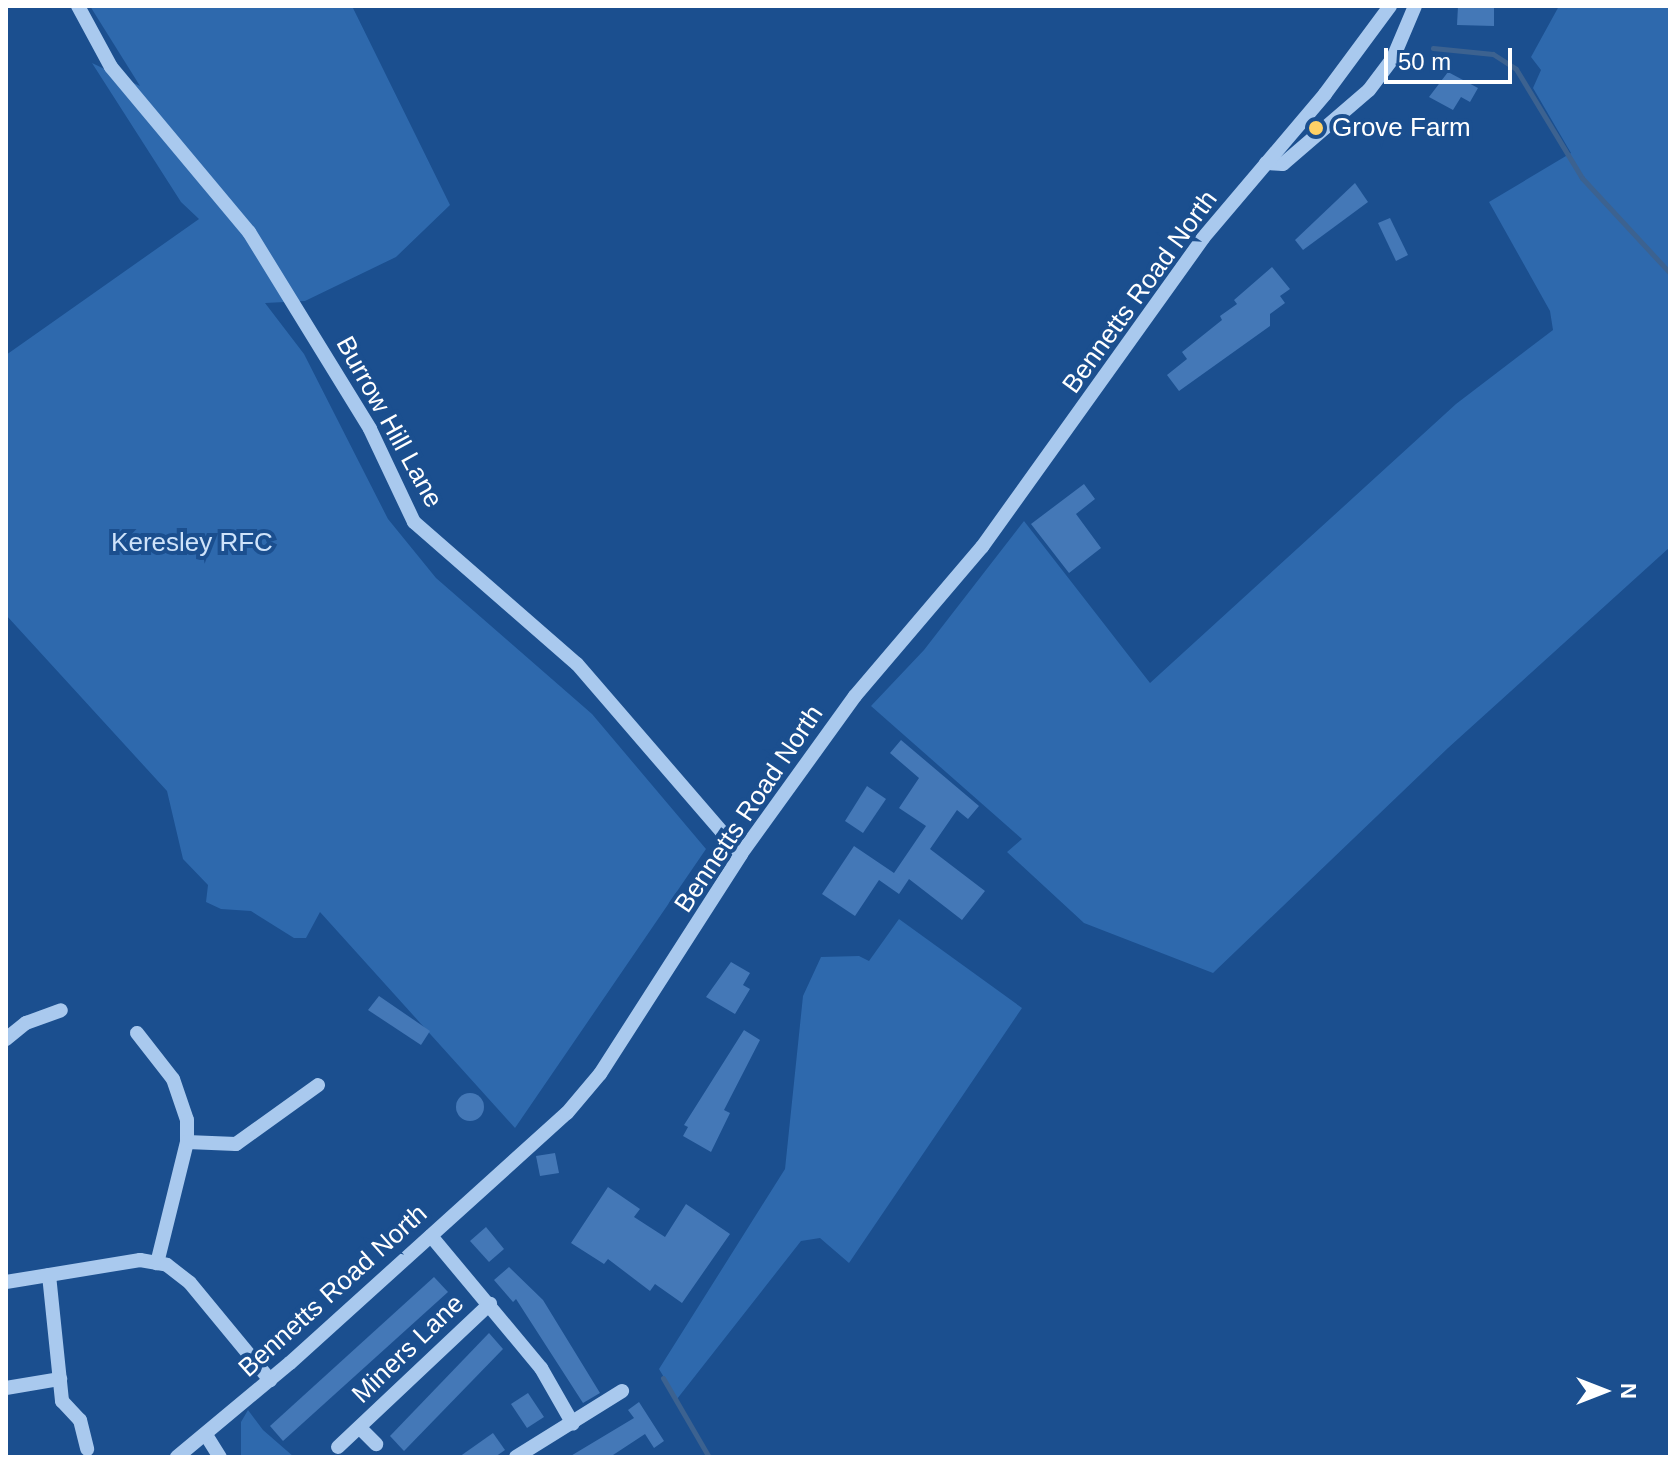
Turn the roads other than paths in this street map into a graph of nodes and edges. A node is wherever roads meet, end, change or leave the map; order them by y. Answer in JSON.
{"nodes":[{"id":1,"x":78,"y":6,"type":"edge"},
{"id":2,"x":1390,"y":6,"type":"edge"},
{"id":3,"x":1415,"y":6,"type":"edge"},
{"id":4,"x":1266,"y":163,"type":"junction"},
{"id":5,"x":741,"y":854,"type":"junction"},
{"id":6,"x":61,"y":1010,"type":"dead end"},
{"id":7,"x":137,"y":1033,"type":"dead end"},
{"id":8,"x":6,"y":1039,"type":"edge"},
{"id":9,"x":318,"y":1085,"type":"dead end"},
{"id":10,"x":187,"y":1142,"type":"junction"},
{"id":11,"x":431,"y":1236,"type":"junction"},
{"id":12,"x":157,"y":1263,"type":"junction"},
{"id":13,"x":49,"y":1275,"type":"junction"},
{"id":14,"x":6,"y":1282,"type":"edge"},
{"id":15,"x":490,"y":1304,"type":"junction"},
{"id":16,"x":60,"y":1379,"type":"junction"},
{"id":17,"x":270,"y":1380,"type":"junction"},
{"id":18,"x":6,"y":1388,"type":"edge"},
{"id":19,"x":622,"y":1391,"type":"dead end"},
{"id":20,"x":573,"y":1424,"type":"junction"},
{"id":21,"x":360,"y":1428,"type":"junction"},
{"id":22,"x":206,"y":1435,"type":"junction"},
{"id":23,"x":376,"y":1444,"type":"dead end"},
{"id":24,"x":338,"y":1447,"type":"dead end"},
{"id":25,"x":87,"y":1449,"type":"dead end"},
{"id":26,"x":177,"y":1457,"type":"edge"},
{"id":27,"x":220,"y":1457,"type":"edge"},
{"id":28,"x":516,"y":1457,"type":"edge"}],
"edges":[{"from":1,"to":5,"type":"street","name":"Burrow Hill Lane"},
{"from":2,"to":4,"type":"street","name":"Bennetts Road North"},
{"from":3,"to":4,"type":"street","name":"Bennetts Road North"},
{"from":4,"to":5,"type":"street","name":"Bennetts Road North"},
{"from":5,"to":11,"type":"street","name":"Bennetts Road North"},
{"from":6,"to":8,"type":"street"},
{"from":7,"to":10,"type":"street"},
{"from":9,"to":10,"type":"street"},
{"from":10,"to":12,"type":"street"},
{"from":11,"to":15,"type":"street","name":"Miners Lane"},
{"from":11,"to":17,"type":"street","name":"Bennetts Road North"},
{"from":12,"to":13,"type":"street"},
{"from":12,"to":17,"type":"street"},
{"from":13,"to":14,"type":"street"},
{"from":13,"to":16,"type":"street"},
{"from":15,"to":20,"type":"street","name":"Miners Lane"},
{"from":15,"to":21,"type":"street","name":"Miners Lane"},
{"from":16,"to":18,"type":"street"},
{"from":16,"to":25,"type":"street"},
{"from":17,"to":22,"type":"street","name":"Bennetts Road North"},
{"from":19,"to":20,"type":"street"},
{"from":20,"to":28,"type":"street"},
{"from":21,"to":23,"type":"street","name":"Miners Lane"},
{"from":21,"to":24,"type":"street","name":"Miners Lane"},
{"from":22,"to":26,"type":"street","name":"Bennetts Road North"},
{"from":22,"to":27,"type":"street"}]}
